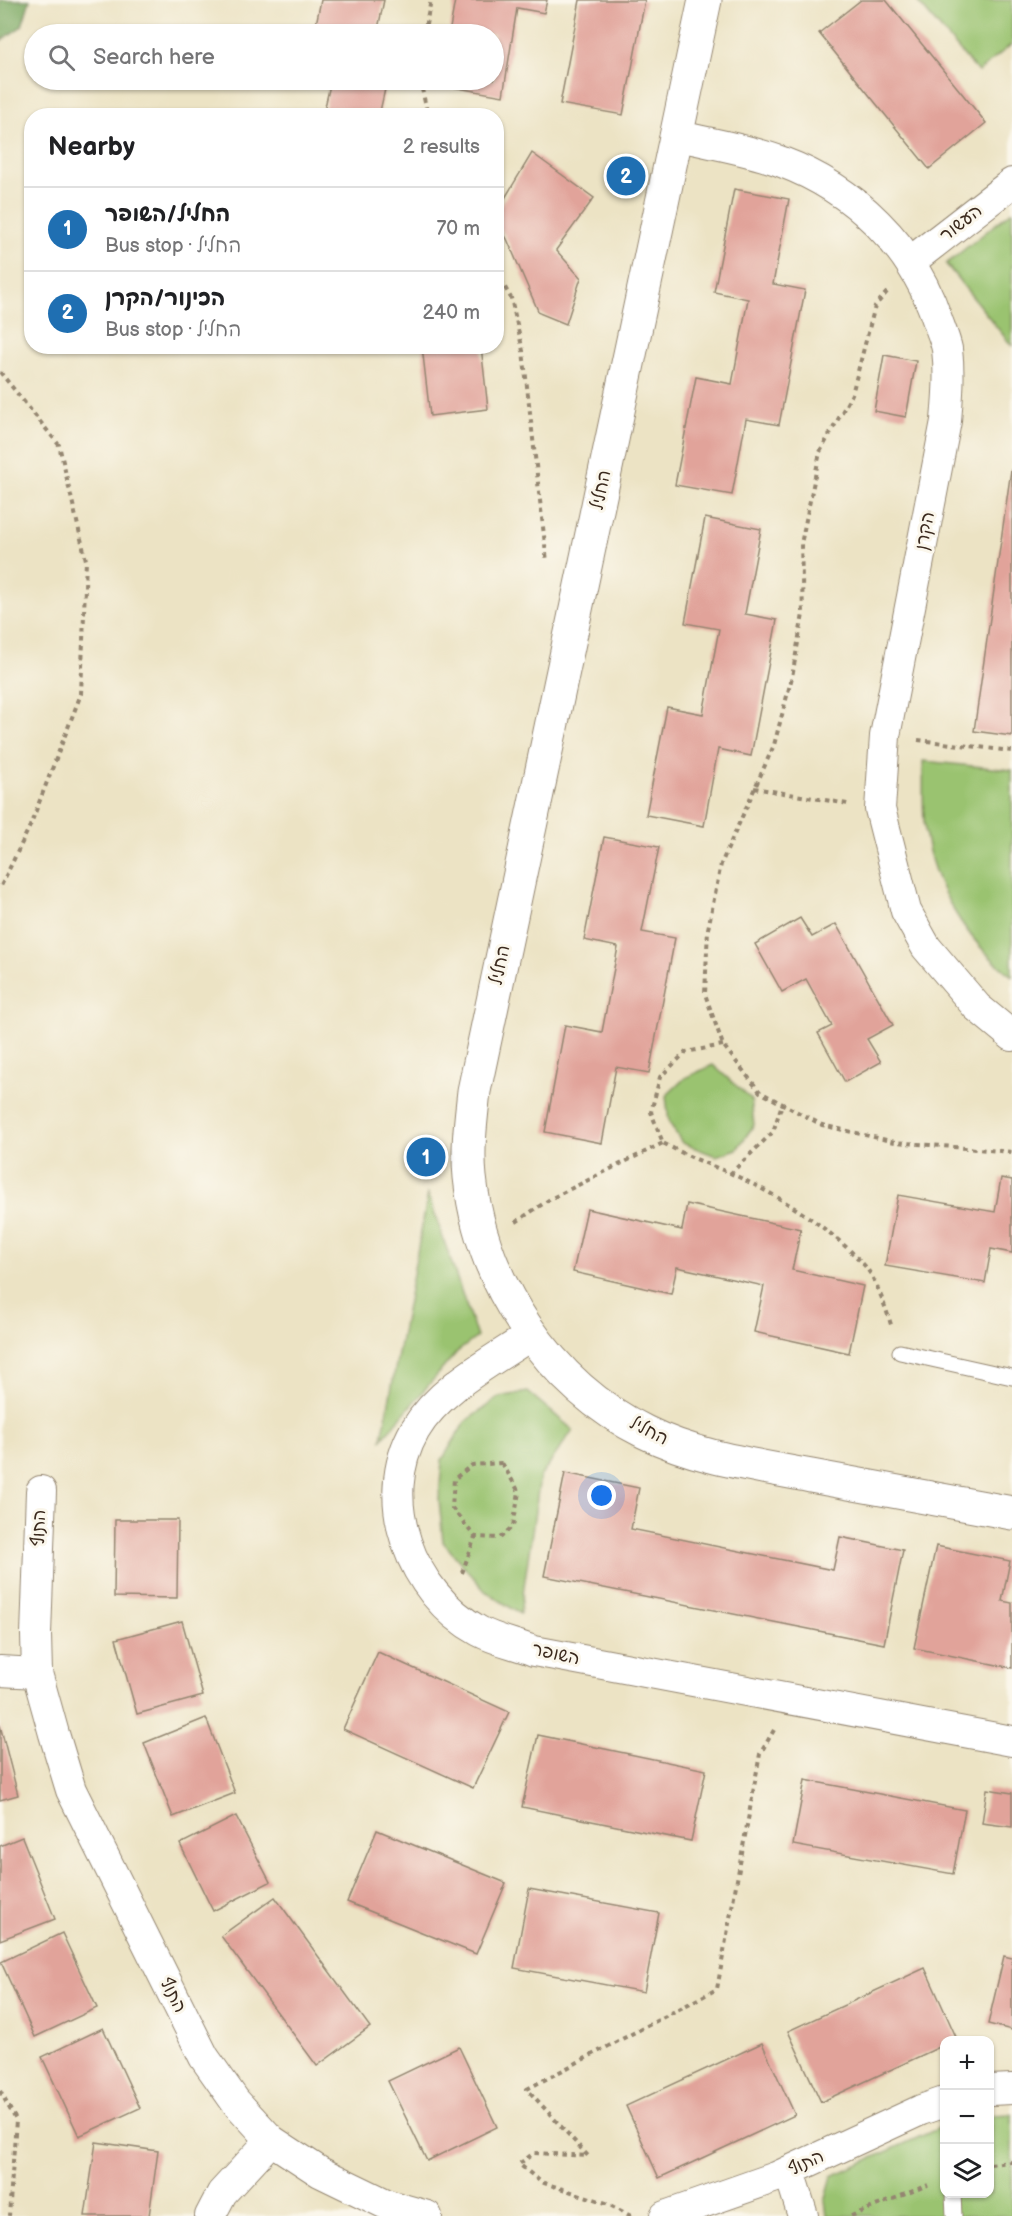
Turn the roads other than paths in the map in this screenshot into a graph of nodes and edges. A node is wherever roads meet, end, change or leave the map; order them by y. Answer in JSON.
{"nodes":[{"id":1,"x":705,"y":0,"type":"edge"},
{"id":2,"x":676,"y":135,"type":"junction"},
{"id":3,"x":1012,"y":183,"type":"edge"},
{"id":4,"x":910,"y":262,"type":"junction"},
{"id":5,"x":1012,"y":1035,"type":"edge"},
{"id":6,"x":531,"y":1335,"type":"junction"},
{"id":7,"x":900,"y":1352,"type":"road end"},
{"id":8,"x":1012,"y":1377,"type":"edge"},
{"id":9,"x":41,"y":1491,"type":"dead end"},
{"id":10,"x":1012,"y":1514,"type":"edge"},
{"id":11,"x":0,"y":1671,"type":"edge"},
{"id":12,"x":38,"y":1673,"type":"junction"},
{"id":13,"x":1012,"y":1741,"type":"edge"},
{"id":14,"x":1012,"y":2089,"type":"edge"},
{"id":15,"x":994,"y":2090,"type":"edge"},
{"id":16,"x":940,"y":2104,"type":"edge"},
{"id":17,"x":271,"y":2140,"type":"junction"},
{"id":18,"x":789,"y":2171,"type":"junction"},
{"id":19,"x":953,"y":2198,"type":"edge"},
{"id":20,"x":210,"y":2216,"type":"edge"},
{"id":21,"x":427,"y":2216,"type":"edge"},
{"id":22,"x":665,"y":2216,"type":"edge"},
{"id":23,"x":803,"y":2216,"type":"edge"},
{"id":24,"x":954,"y":2216,"type":"edge"}],
"edges":[{"from":1,"to":2,"type":"street","name":"החליל"},
{"from":2,"to":4,"type":"street","name":"הקרן"},
{"from":2,"to":6,"type":"street","name":"החליל"},
{"from":3,"to":4,"type":"street","name":"העשור"},
{"from":4,"to":5,"type":"street","name":"הקרן"},
{"from":6,"to":10,"type":"street","name":"החליל"},
{"from":6,"to":13,"type":"street","name":"השופר"},
{"from":7,"to":8,"type":"lane"},
{"from":9,"to":12,"type":"street","name":"התוף"},
{"from":11,"to":12,"type":"street"},
{"from":12,"to":17,"type":"street","name":"התוף"},
{"from":14,"to":15,"type":"street"},
{"from":16,"to":18,"type":"street","name":"התוף"},
{"from":17,"to":20,"type":"street"},
{"from":17,"to":21,"type":"street","name":"התוף"},
{"from":18,"to":22,"type":"street","name":"התוף"},
{"from":18,"to":23,"type":"street"},
{"from":19,"to":24,"type":"lane"}]}
